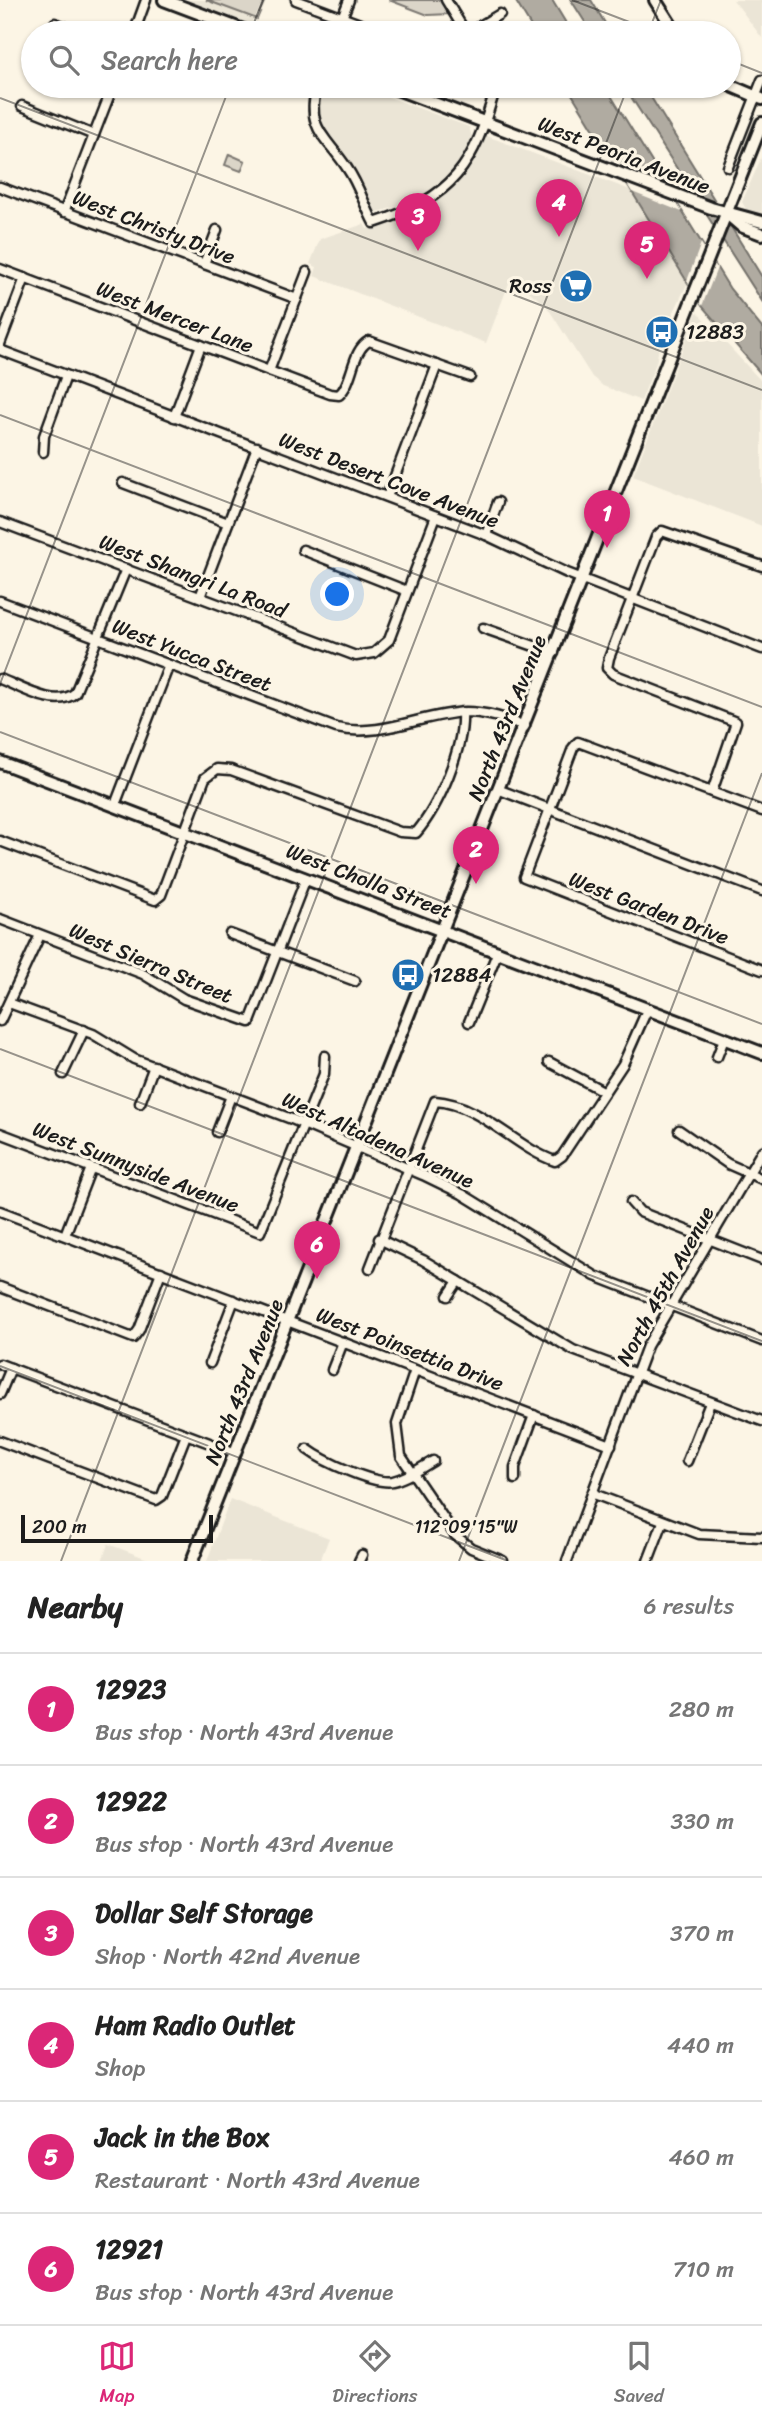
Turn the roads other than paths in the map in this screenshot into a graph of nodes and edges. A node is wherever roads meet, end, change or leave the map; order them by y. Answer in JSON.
{"nodes":[{"id":1,"x":146,"y":0,"type":"edge"},
{"id":2,"x":164,"y":0,"type":"edge"},
{"id":3,"x":296,"y":0,"type":"edge"},
{"id":4,"x":349,"y":0,"type":"edge"},
{"id":5,"x":446,"y":0,"type":"edge"},
{"id":6,"x":655,"y":0,"type":"edge"},
{"id":7,"x":500,"y":14,"type":"dead end"},
{"id":8,"x":342,"y":17,"type":"junction"},
{"id":9,"x":138,"y":21,"type":"edge"},
{"id":10,"x":219,"y":21,"type":"edge"},
{"id":11,"x":340,"y":21,"type":"edge"},
{"id":12,"x":352,"y":21,"type":"edge"},
{"id":13,"x":459,"y":21,"type":"edge"},
{"id":14,"x":488,"y":21,"type":"edge"},
{"id":15,"x":668,"y":21,"type":"edge"},
{"id":16,"x":762,"y":80,"type":"edge"},
{"id":17,"x":741,"y":90,"type":"edge"},
{"id":18,"x":108,"y":98,"type":"edge"},
{"id":19,"x":315,"y":98,"type":"edge"},
{"id":20,"x":420,"y":98,"type":"edge"},
{"id":21,"x":492,"y":98,"type":"edge"},
{"id":22,"x":759,"y":98,"type":"edge"},
{"id":23,"x":22,"y":106,"type":"dead end"},
{"id":24,"x":483,"y":122,"type":"junction"},
{"id":25,"x":762,"y":123,"type":"edge"},
{"id":26,"x":94,"y":135,"type":"junction"},
{"id":27,"x":728,"y":167,"type":"dead end"},
{"id":28,"x":0,"y":187,"type":"edge"},
{"id":29,"x":64,"y":212,"type":"junction"},
{"id":30,"x":727,"y":214,"type":"junction"},
{"id":31,"x":762,"y":222,"type":"edge"},
{"id":32,"x":217,"y":230,"type":"dead end"},
{"id":33,"x":762,"y":234,"type":"edge"},
{"id":34,"x":204,"y":264,"type":"junction"},
{"id":35,"x":0,"y":269,"type":"edge"},
{"id":36,"x":307,"y":272,"type":"dead end"},
{"id":37,"x":25,"y":278,"type":"junction"},
{"id":38,"x":297,"y":299,"type":"junction"},
{"id":39,"x":0,"y":344,"type":"edge"},
{"id":40,"x":201,"y":345,"type":"junction"},
{"id":41,"x":0,"y":350,"type":"edge"},
{"id":42,"x":437,"y":365,"type":"junction"},
{"id":43,"x":269,"y":371,"type":"junction"},
{"id":44,"x":66,"y":376,"type":"junction"},
{"id":45,"x":470,"y":377,"type":"dead end"},
{"id":46,"x":174,"y":416,"type":"junction"},
{"id":47,"x":257,"y":447,"type":"junction"},
{"id":48,"x":43,"y":452,"type":"dead end"},
{"id":49,"x":123,"y":483,"type":"dead end"},
{"id":50,"x":387,"y":498,"type":"junction"},
{"id":51,"x":498,"y":502,"type":"dead end"},
{"id":52,"x":436,"y":516,"type":"junction"},
{"id":53,"x":0,"y":522,"type":"edge"},
{"id":54,"x":228,"y":523,"type":"junction"},
{"id":55,"x":486,"y":535,"type":"junction"},
{"id":56,"x":303,"y":550,"type":"dead end"},
{"id":57,"x":762,"y":566,"type":"edge"},
{"id":58,"x":125,"y":569,"type":"junction"},
{"id":59,"x":583,"y":579,"type":"junction"},
{"id":60,"x":407,"y":591,"type":"junction"},
{"id":61,"x":200,"y":597,"type":"junction"},
{"id":62,"x":632,"y":599,"type":"junction"},
{"id":63,"x":0,"y":601,"type":"edge"},
{"id":64,"x":483,"y":628,"type":"dead end"},
{"id":65,"x":100,"y":639,"type":"junction"},
{"id":66,"x":762,"y":649,"type":"edge"},
{"id":67,"x":554,"y":653,"type":"junction"},
{"id":68,"x":169,"y":665,"type":"junction"},
{"id":69,"x":0,"y":679,"type":"edge"},
{"id":70,"x":462,"y":713,"type":"junction"},
{"id":71,"x":525,"y":726,"type":"junction"},
{"id":72,"x":374,"y":731,"type":"junction"},
{"id":73,"x":375,"y":742,"type":"dead end"},
{"id":74,"x":0,"y":762,"type":"edge"},
{"id":75,"x":500,"y":790,"type":"junction"},
{"id":76,"x":712,"y":792,"type":"junction"},
{"id":77,"x":115,"y":805,"type":"junction"},
{"id":78,"x":549,"y":809,"type":"junction"},
{"id":79,"x":762,"y":811,"type":"edge"},
{"id":80,"x":185,"y":832,"type":"junction"},
{"id":81,"x":0,"y":841,"type":"edge"},
{"id":82,"x":306,"y":878,"type":"junction"},
{"id":83,"x":762,"y":891,"type":"edge"},
{"id":84,"x":0,"y":919,"type":"edge"},
{"id":85,"x":444,"y":931,"type":"junction"},
{"id":86,"x":230,"y":934,"type":"dead end"},
{"id":87,"x":40,"y":935,"type":"junction"},
{"id":88,"x":498,"y":951,"type":"junction"},
{"id":89,"x":278,"y":952,"type":"junction"},
{"id":90,"x":762,"y":970,"type":"edge"},
{"id":91,"x":355,"y":981,"type":"dead end"},
{"id":92,"x":9,"y":1003,"type":"junction"},
{"id":93,"x":647,"y":1010,"type":"junction"},
{"id":94,"x":0,"y":1021,"type":"edge"},
{"id":95,"x":469,"y":1021,"type":"dead end"},
{"id":96,"x":85,"y":1030,"type":"junction"},
{"id":97,"x":724,"y":1039,"type":"junction"},
{"id":98,"x":762,"y":1053,"type":"edge"},
{"id":99,"x":325,"y":1056,"type":"dead end"},
{"id":100,"x":717,"y":1057,"type":"dead end"},
{"id":101,"x":549,"y":1062,"type":"dead end"},
{"id":102,"x":154,"y":1066,"type":"junction"},
{"id":103,"x":63,"y":1074,"type":"dead end"},
{"id":104,"x":604,"y":1091,"type":"junction"},
{"id":105,"x":231,"y":1096,"type":"junction"},
{"id":106,"x":140,"y":1103,"type":"dead end"},
{"id":107,"x":304,"y":1124,"type":"junction"},
{"id":108,"x":678,"y":1130,"type":"dead end"},
{"id":109,"x":217,"y":1132,"type":"dead end"},
{"id":110,"x":0,"y":1133,"type":"edge"},
{"id":111,"x":358,"y":1148,"type":"junction"},
{"id":112,"x":762,"y":1152,"type":"edge"},
{"id":113,"x":91,"y":1168,"type":"junction"},
{"id":114,"x":407,"y":1168,"type":"junction"},
{"id":115,"x":749,"y":1173,"type":"junction"},
{"id":116,"x":762,"y":1179,"type":"edge"},
{"id":117,"x":631,"y":1202,"type":"dead end"},
{"id":118,"x":0,"y":1211,"type":"edge"},
{"id":119,"x":65,"y":1236,"type":"junction"},
{"id":120,"x":379,"y":1239,"type":"junction"},
{"id":121,"x":710,"y":1240,"type":"junction"},
{"id":122,"x":762,"y":1260,"type":"edge"},
{"id":123,"x":370,"y":1268,"type":"dead end"},
{"id":124,"x":161,"y":1272,"type":"junction"},
{"id":125,"x":458,"y":1281,"type":"junction"},
{"id":126,"x":0,"y":1287,"type":"edge"},
{"id":127,"x":448,"y":1296,"type":"dead end"},
{"id":128,"x":234,"y":1300,"type":"junction"},
{"id":129,"x":670,"y":1306,"type":"junction"},
{"id":130,"x":289,"y":1321,"type":"junction"},
{"id":131,"x":343,"y":1342,"type":"junction"},
{"id":132,"x":762,"y":1342,"type":"edge"},
{"id":133,"x":210,"y":1363,"type":"dead end"},
{"id":134,"x":0,"y":1364,"type":"edge"},
{"id":135,"x":11,"y":1368,"type":"junction"},
{"id":136,"x":332,"y":1370,"type":"dead end"},
{"id":137,"x":415,"y":1370,"type":"junction"},
{"id":138,"x":635,"y":1374,"type":"junction"},
{"id":139,"x":0,"y":1394,"type":"edge"},
{"id":140,"x":710,"y":1403,"type":"junction"},
{"id":141,"x":534,"y":1415,"type":"junction"},
{"id":142,"x":762,"y":1421,"type":"edge"},
{"id":143,"x":186,"y":1434,"type":"junction"},
{"id":144,"x":0,"y":1441,"type":"edge"},
{"id":145,"x":611,"y":1445,"type":"junction"},
{"id":146,"x":307,"y":1449,"type":"dead end"},
{"id":147,"x":236,"y":1453,"type":"junction"},
{"id":148,"x":433,"y":1461,"type":"dead end"},
{"id":149,"x":687,"y":1461,"type":"dead end"},
{"id":150,"x":411,"y":1473,"type":"junction"},
{"id":151,"x":514,"y":1479,"type":"dead end"},
{"id":152,"x":594,"y":1494,"type":"junction"},
{"id":153,"x":663,"y":1522,"type":"junction"},
{"id":154,"x":762,"y":1537,"type":"edge"},
{"id":155,"x":192,"y":1561,"type":"edge"},
{"id":156,"x":503,"y":1561,"type":"edge"},
{"id":157,"x":567,"y":1561,"type":"edge"},
{"id":158,"x":648,"y":1561,"type":"edge"}],
"edges":[{"from":1,"to":9,"type":"street"},
{"from":2,"to":10,"type":"main road"},
{"from":3,"to":8,"type":"street"},
{"from":4,"to":8,"type":"street"},
{"from":5,"to":13,"type":"street"},
{"from":6,"to":15,"type":"main road"},
{"from":7,"to":14,"type":"street"},
{"from":8,"to":11,"type":"street"},
{"from":8,"to":12,"type":"street"},
{"from":16,"to":22,"type":"street"},
{"from":17,"to":22,"type":"main road"},
{"from":18,"to":26,"type":"street"},
{"from":19,"to":24,"type":"street"},
{"from":20,"to":24,"type":"main road","name":"West Peoria Avenue"},
{"from":21,"to":24,"type":"street"},
{"from":22,"to":27,"type":"street"},
{"from":23,"to":26,"type":"street"},
{"from":24,"to":30,"type":"main road","name":"West Peoria Avenue"},
{"from":25,"to":30,"type":"main road","name":"North 43rd Avenue"},
{"from":26,"to":29,"type":"street"},
{"from":28,"to":29,"type":"street","name":"West Christy Drive"},
{"from":29,"to":34,"type":"street","name":"West Christy Drive"},
{"from":30,"to":31,"type":"main road","name":"West Peoria Avenue"},
{"from":30,"to":33,"type":"main road","name":"West Peoria Avenue"},
{"from":30,"to":59,"type":"main road","name":"North 43rd Avenue"},
{"from":32,"to":34,"type":"street"},
{"from":34,"to":38,"type":"street","name":"West Christy Drive"},
{"from":35,"to":37,"type":"street","name":"West Mercer Lane"},
{"from":36,"to":38,"type":"street"},
{"from":37,"to":39,"type":"street"},
{"from":37,"to":40,"type":"street","name":"West Mercer Lane"},
{"from":38,"to":43,"type":"street"},
{"from":40,"to":43,"type":"street","name":"West Mercer Lane"},
{"from":40,"to":46,"type":"street"},
{"from":41,"to":44,"type":"street","name":"West Desert Cove Avenue"},
{"from":42,"to":43,"type":"street","name":"West Mercer Lane"},
{"from":42,"to":45,"type":"street"},
{"from":42,"to":50,"type":"street"},
{"from":44,"to":46,"type":"street","name":"West Desert Cove Avenue"},
{"from":44,"to":48,"type":"street"},
{"from":46,"to":47,"type":"street","name":"West Desert Cove Avenue"},
{"from":47,"to":50,"type":"street","name":"West Desert Cove Avenue"},
{"from":47,"to":54,"type":"street"},
{"from":49,"to":54,"type":"street"},
{"from":50,"to":52,"type":"street","name":"West Desert Cove Avenue"},
{"from":51,"to":55,"type":"street"},
{"from":52,"to":55,"type":"street","name":"West Desert Cove Avenue"},
{"from":52,"to":60,"type":"street"},
{"from":53,"to":58,"type":"street","name":"West Shangri La Road"},
{"from":54,"to":61,"type":"street"},
{"from":55,"to":59,"type":"street","name":"West Desert Cove Avenue"},
{"from":56,"to":60,"type":"street"},
{"from":57,"to":62,"type":"street"},
{"from":58,"to":61,"type":"street","name":"West Shangri La Road"},
{"from":58,"to":65,"type":"street"},
{"from":59,"to":62,"type":"street","name":"West Desert Cove Avenue"},
{"from":59,"to":67,"type":"main road","name":"North 43rd Avenue"},
{"from":60,"to":61,"type":"street","name":"West Shangri La Road"},
{"from":62,"to":66,"type":"street","name":"West Desert Cove Avenue"},
{"from":62,"to":76,"type":"street"},
{"from":63,"to":65,"type":"street","name":"West Yucca Street"},
{"from":64,"to":67,"type":"street"},
{"from":65,"to":68,"type":"street","name":"West Yucca Street"},
{"from":65,"to":69,"type":"street"},
{"from":67,"to":71,"type":"main road","name":"North 43rd Avenue"},
{"from":68,"to":72,"type":"street","name":"West Yucca Street"},
{"from":68,"to":77,"type":"street"},
{"from":70,"to":71,"type":"street","name":"West Yucca Street"},
{"from":70,"to":72,"type":"street","name":"West Yucca Street"},
{"from":70,"to":80,"type":"street"},
{"from":71,"to":75,"type":"main road","name":"North 43rd Avenue"},
{"from":72,"to":73,"type":"street"},
{"from":74,"to":77,"type":"main road","name":"West Cholla Street"},
{"from":75,"to":78,"type":"street"},
{"from":75,"to":85,"type":"main road","name":"North 43rd Avenue"},
{"from":76,"to":78,"type":"street"},
{"from":76,"to":79,"type":"street"},
{"from":77,"to":80,"type":"main road","name":"West Cholla Street"},
{"from":78,"to":83,"type":"street"},
{"from":78,"to":90,"type":"street","name":"West Garden Drive"},
{"from":80,"to":81,"type":"street"},
{"from":80,"to":82,"type":"main road","name":"West Cholla Street"},
{"from":82,"to":85,"type":"main road","name":"West Cholla Street"},
{"from":82,"to":89,"type":"street"},
{"from":84,"to":87,"type":"street","name":"West Sierra Street"},
{"from":85,"to":88,"type":"main road","name":"West Cholla Street"},
{"from":85,"to":111,"type":"main road","name":"North 43rd Avenue"},
{"from":86,"to":89,"type":"street"},
{"from":87,"to":89,"type":"street","name":"West Sierra Street"},
{"from":87,"to":92,"type":"street"},
{"from":88,"to":93,"type":"main road","name":"West Cholla Street"},
{"from":88,"to":95,"type":"street"},
{"from":89,"to":91,"type":"street"},
{"from":92,"to":94,"type":"street"},
{"from":92,"to":96,"type":"street","name":"West Altadena Avenue"},
{"from":93,"to":97,"type":"main road","name":"West Cholla Street"},
{"from":93,"to":104,"type":"street"},
{"from":96,"to":102,"type":"street","name":"West Altadena Avenue"},
{"from":96,"to":103,"type":"street"},
{"from":97,"to":98,"type":"main road","name":"West Cholla Street"},
{"from":97,"to":100,"type":"street"},
{"from":99,"to":107,"type":"street"},
{"from":101,"to":104,"type":"street"},
{"from":102,"to":105,"type":"street","name":"West Altadena Avenue"},
{"from":102,"to":106,"type":"street"},
{"from":104,"to":114,"type":"street"},
{"from":105,"to":107,"type":"street","name":"West Altadena Avenue"},
{"from":105,"to":109,"type":"street"},
{"from":107,"to":111,"type":"street","name":"West Altadena Avenue"},
{"from":107,"to":113,"type":"street","name":"West Sunnyside Avenue"},
{"from":108,"to":115,"type":"street"},
{"from":110,"to":113,"type":"street","name":"West Sunnyside Avenue"},
{"from":111,"to":114,"type":"street","name":"West Altadena Avenue"},
{"from":111,"to":130,"type":"main road","name":"North 43rd Avenue"},
{"from":112,"to":115,"type":"street","name":"North 45th Avenue"},
{"from":113,"to":119,"type":"street"},
{"from":114,"to":120,"type":"street"},
{"from":114,"to":129,"type":"street","name":"West Altadena Avenue"},
{"from":115,"to":116,"type":"street"},
{"from":115,"to":121,"type":"street","name":"North 45th Avenue"},
{"from":117,"to":121,"type":"street"},
{"from":118,"to":119,"type":"street","name":"West Poinsettia Drive"},
{"from":119,"to":124,"type":"street","name":"West Poinsettia Drive"},
{"from":120,"to":123,"type":"street"},
{"from":120,"to":125,"type":"street"},
{"from":121,"to":122,"type":"street"},
{"from":121,"to":129,"type":"street","name":"North 45th Avenue"},
{"from":124,"to":126,"type":"street"},
{"from":124,"to":128,"type":"street","name":"West Poinsettia Drive"},
{"from":125,"to":127,"type":"street"},
{"from":125,"to":138,"type":"street"},
{"from":128,"to":130,"type":"street","name":"West Poinsettia Drive"},
{"from":128,"to":133,"type":"street"},
{"from":129,"to":132,"type":"street","name":"West Altadena Avenue"},
{"from":129,"to":138,"type":"street","name":"North 45th Avenue"},
{"from":130,"to":131,"type":"street","name":"West Poinsettia Drive"},
{"from":130,"to":147,"type":"main road","name":"North 43rd Avenue"},
{"from":131,"to":136,"type":"street"},
{"from":131,"to":137,"type":"street","name":"West Poinsettia Drive"},
{"from":134,"to":135,"type":"street"},
{"from":135,"to":139,"type":"street"},
{"from":135,"to":143,"type":"street"},
{"from":137,"to":141,"type":"street","name":"West Poinsettia Drive"},
{"from":137,"to":150,"type":"street"},
{"from":138,"to":140,"type":"street"},
{"from":138,"to":145,"type":"street","name":"North 45th Avenue"},
{"from":140,"to":142,"type":"street"},
{"from":140,"to":149,"type":"street"},
{"from":141,"to":145,"type":"street","name":"West Poinsettia Drive"},
{"from":141,"to":151,"type":"street"},
{"from":143,"to":144,"type":"street"},
{"from":143,"to":147,"type":"street"},
{"from":145,"to":152,"type":"street","name":"North 45th Avenue"},
{"from":146,"to":150,"type":"street"},
{"from":147,"to":155,"type":"main road","name":"North 43rd Avenue"},
{"from":148,"to":150,"type":"street"},
{"from":150,"to":156,"type":"street"},
{"from":152,"to":153,"type":"street"},
{"from":152,"to":157,"type":"street","name":"North 45th Avenue"},
{"from":153,"to":154,"type":"street"},
{"from":153,"to":158,"type":"street"}]}
